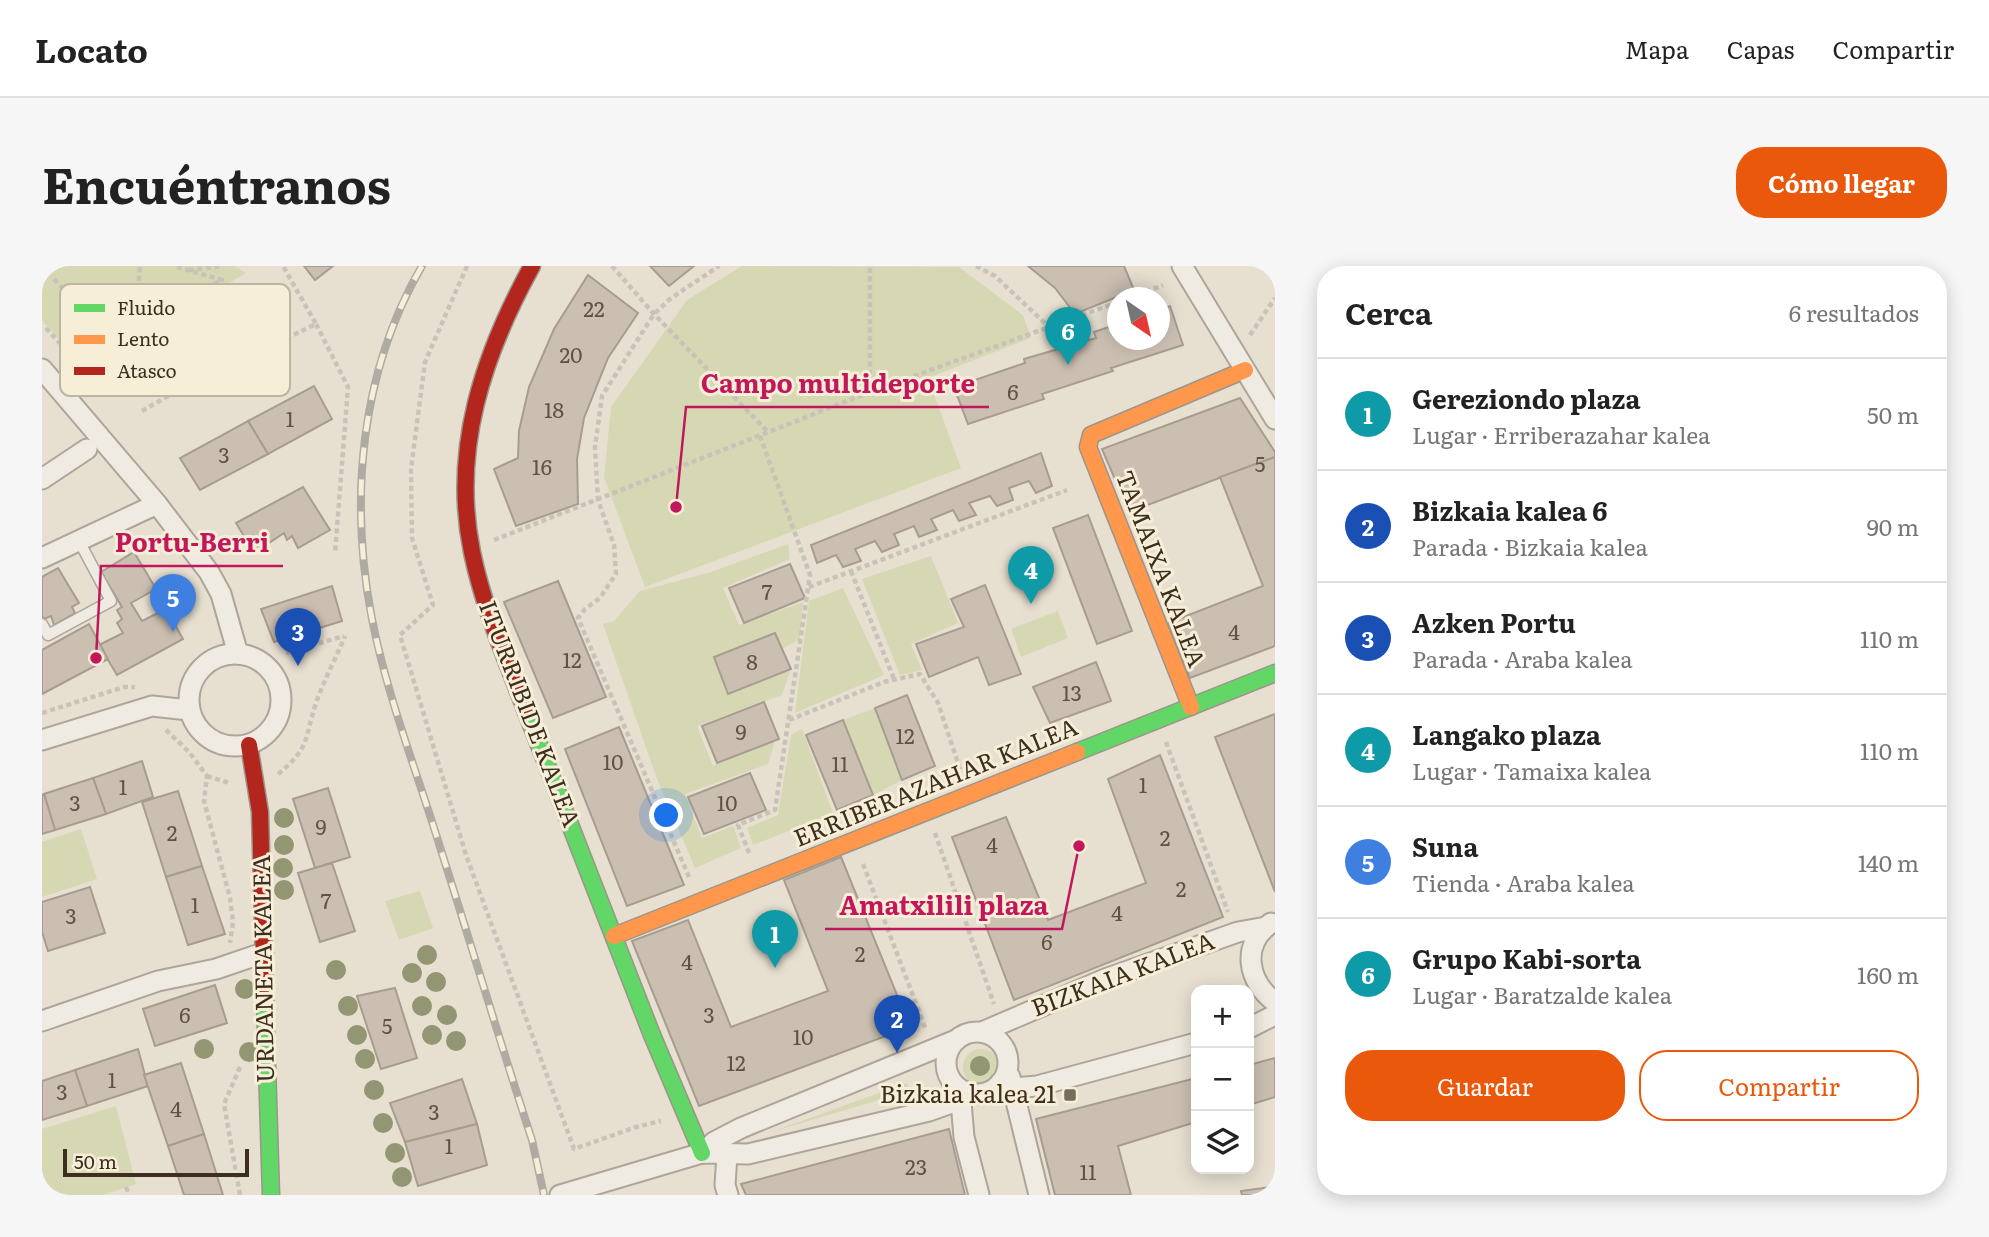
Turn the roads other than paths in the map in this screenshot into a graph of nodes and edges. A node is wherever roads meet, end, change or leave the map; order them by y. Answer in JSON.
{"nodes":[{"id":1,"x":532,"y":266,"type":"edge"},
{"id":2,"x":1182,"y":266,"type":"edge"},
{"id":3,"x":42,"y":369,"type":"edge"},
{"id":4,"x":1245,"y":370,"type":"junction"},
{"id":5,"x":60,"y":390,"type":"edge"},
{"id":6,"x":65,"y":396,"type":"edge"},
{"id":7,"x":1275,"y":419,"type":"edge"},
{"id":8,"x":87,"y":449,"type":"dead end"},
{"id":9,"x":42,"y":479,"type":"edge"},
{"id":10,"x":157,"y":504,"type":"junction"},
{"id":11,"x":79,"y":541,"type":"junction"},
{"id":12,"x":42,"y":558,"type":"edge"},
{"id":13,"x":42,"y":624,"type":"edge"},
{"id":14,"x":239,"y":653,"type":"junction"},
{"id":15,"x":1275,"y":673,"type":"edge"},
{"id":16,"x":1191,"y":707,"type":"junction"},
{"id":17,"x":189,"y":710,"type":"junction"},
{"id":18,"x":42,"y":740,"type":"edge"},
{"id":19,"x":249,"y":745,"type":"junction"},
{"id":20,"x":1271,"y":924,"type":"edge"},
{"id":21,"x":614,"y":936,"type":"junction"},
{"id":22,"x":263,"y":953,"type":"junction"},
{"id":23,"x":1275,"y":1002,"type":"edge"},
{"id":24,"x":1275,"y":1016,"type":"edge"},
{"id":25,"x":42,"y":1021,"type":"edge"},
{"id":26,"x":1254,"y":1026,"type":"edge"},
{"id":27,"x":982,"y":1032,"type":"junction"},
{"id":28,"x":956,"y":1040,"type":"junction"},
{"id":29,"x":1191,"y":1044,"type":"edge"},
{"id":30,"x":1007,"y":1081,"type":"junction"},
{"id":31,"x":964,"y":1094,"type":"junction"},
{"id":32,"x":702,"y":1153,"type":"junction"},
{"id":33,"x":727,"y":1155,"type":"junction"},
{"id":34,"x":271,"y":1195,"type":"edge"},
{"id":35,"x":560,"y":1195,"type":"edge"},
{"id":36,"x":728,"y":1195,"type":"edge"},
{"id":37,"x":979,"y":1195,"type":"edge"},
{"id":38,"x":1039,"y":1195,"type":"edge"}],
"edges":[{"from":1,"to":21,"type":"street","name":"ITURRIBIDE KALEA"},
{"from":2,"to":4,"type":"street"},
{"from":3,"to":5,"type":"street"},
{"from":4,"to":7,"type":"street"},
{"from":4,"to":16,"type":"street","name":"TAMAIXA KALEA"},
{"from":6,"to":10,"type":"street"},
{"from":8,"to":9,"type":"street"},
{"from":10,"to":11,"type":"street"},
{"from":10,"to":14,"type":"street"},
{"from":11,"to":12,"type":"street"},
{"from":11,"to":13,"type":"lane"},
{"from":14,"to":17,"type":"street"},
{"from":14,"to":19,"type":"street"},
{"from":15,"to":16,"type":"street","name":"ERRIBERAZAHAR KALEA"},
{"from":16,"to":21,"type":"street","name":"ERRIBERAZAHAR KALEA"},
{"from":17,"to":18,"type":"street"},
{"from":17,"to":19,"type":"street"},
{"from":19,"to":22,"type":"street","name":"URDANETA KALEA"},
{"from":20,"to":23,"type":"street"},
{"from":20,"to":27,"type":"street","name":"BIZKAIA KALEA"},
{"from":21,"to":32,"type":"street","name":"ITURRIBIDE KALEA"},
{"from":22,"to":25,"type":"street"},
{"from":22,"to":34,"type":"street","name":"URDANETA KALEA"},
{"from":24,"to":26,"type":"street"},
{"from":27,"to":28,"type":"street"},
{"from":27,"to":30,"type":"street"},
{"from":28,"to":31,"type":"street"},
{"from":28,"to":32,"type":"street"},
{"from":29,"to":30,"type":"street"},
{"from":30,"to":31,"type":"street"},
{"from":30,"to":38,"type":"street"},
{"from":31,"to":33,"type":"street"},
{"from":31,"to":37,"type":"street"},
{"from":32,"to":33,"type":"street"},
{"from":32,"to":35,"type":"street"},
{"from":33,"to":36,"type":"street"}]}
